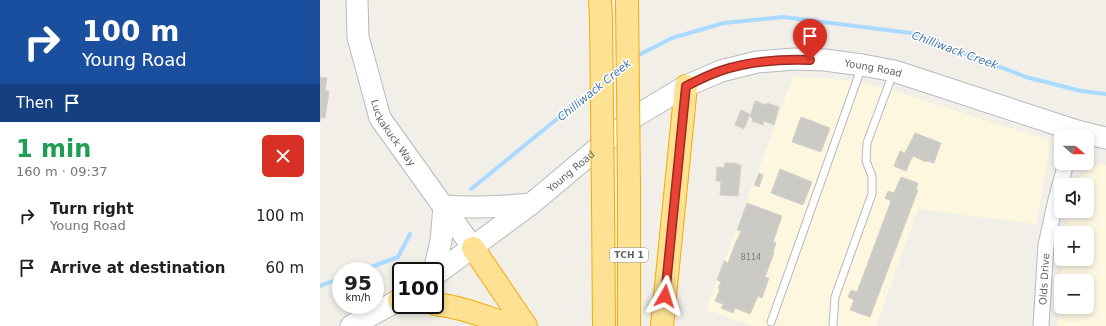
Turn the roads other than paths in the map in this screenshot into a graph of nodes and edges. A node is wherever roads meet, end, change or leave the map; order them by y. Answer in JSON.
{"nodes":[{"id":1,"x":357,"y":0,"type":"edge"},
{"id":2,"x":627,"y":0,"type":"edge"},
{"id":3,"x":600,"y":8,"type":"edge"},
{"id":4,"x":862,"y":65,"type":"junction"},
{"id":5,"x":894,"y":71,"type":"junction"},
{"id":6,"x":686,"y":86,"type":"junction"},
{"id":7,"x":1064,"y":130,"type":"edge"},
{"id":8,"x":1094,"y":136,"type":"edge"},
{"id":9,"x":1106,"y":138,"type":"edge"},
{"id":10,"x":1064,"y":170,"type":"edge"},
{"id":11,"x":531,"y":204,"type":"junction"},
{"id":12,"x":444,"y":206,"type":"junction"},
{"id":13,"x":473,"y":248,"type":"junction"},
{"id":14,"x":436,"y":262,"type":"edge"},
{"id":15,"x":444,"y":269,"type":"edge"},
{"id":16,"x":392,"y":304,"type":"edge"},
{"id":17,"x":444,"y":306,"type":"edge"},
{"id":18,"x":771,"y":322,"type":"dead end"},
{"id":19,"x":350,"y":326,"type":"edge"},
{"id":20,"x":514,"y":326,"type":"edge"},
{"id":21,"x":526,"y":326,"type":"edge"},
{"id":22,"x":604,"y":326,"type":"edge"},
{"id":23,"x":630,"y":326,"type":"edge"},
{"id":24,"x":662,"y":326,"type":"edge"},
{"id":25,"x":833,"y":326,"type":"edge"},
{"id":26,"x":1041,"y":326,"type":"edge"}],
"edges":[{"from":1,"to":12,"type":"main road","name":"Luckakuck Way"},
{"from":2,"to":23,"type":"highway","number":"TCH 1","bridge":true},
{"from":3,"to":22,"type":"highway","number":"TCH 1","bridge":true},
{"from":4,"to":5,"type":"main road","name":"Young Road"},
{"from":4,"to":6,"type":"main road","name":"Young Road"},
{"from":4,"to":18,"type":"lane"},
{"from":5,"to":7,"type":"main road","name":"Young Road"},
{"from":5,"to":25,"type":"lane"},
{"from":6,"to":11,"type":"main road","name":"Young Road"},
{"from":6,"to":24,"type":"highway"},
{"from":8,"to":9,"type":"main road","name":"Young Road"},
{"from":10,"to":26,"type":"street","name":"Olds Drive"},
{"from":11,"to":12,"type":"main road"},
{"from":11,"to":13,"type":"main road","name":"Young Road"},
{"from":12,"to":13,"type":"main road","name":"Luckakuck Way"},
{"from":12,"to":14,"type":"main road"},
{"from":13,"to":15,"type":"main road","name":"Young Road"},
{"from":13,"to":21,"type":"highway"},
{"from":16,"to":19,"type":"main road"},
{"from":17,"to":20,"type":"highway"}]}
